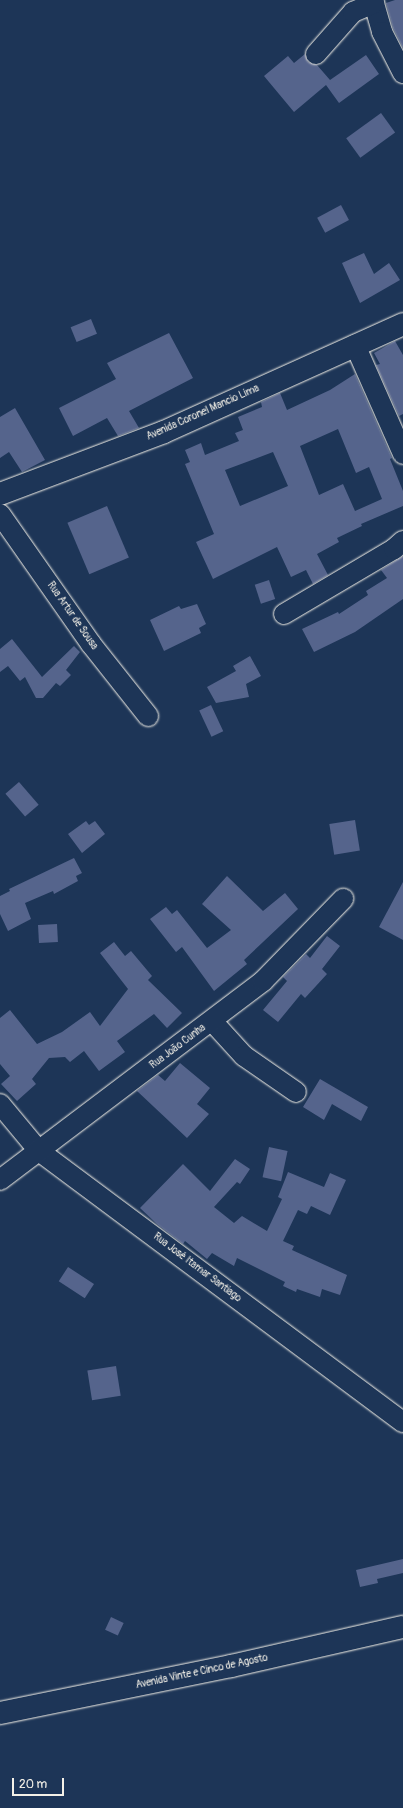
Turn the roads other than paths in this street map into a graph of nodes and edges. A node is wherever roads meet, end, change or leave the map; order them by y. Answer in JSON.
{"nodes":[{"id":1,"x":374,"y":2,"type":"edge"},
{"id":2,"x":316,"y":54,"type":"dead end"},
{"id":3,"x":403,"y":73,"type":"edge"},
{"id":4,"x":403,"y":324,"type":"edge"},
{"id":5,"x":355,"y":345,"type":"junction"},
{"id":6,"x":403,"y":454,"type":"edge"},
{"id":7,"x":0,"y":494,"type":"edge"},
{"id":8,"x":0,"y":514,"type":"edge"},
{"id":9,"x":403,"y":541,"type":"edge"},
{"id":10,"x":284,"y":614,"type":"dead end"},
{"id":11,"x":148,"y":716,"type":"dead end"},
{"id":12,"x":343,"y":899,"type":"dead end"},
{"id":13,"x":212,"y":1021,"type":"junction"},
{"id":14,"x":296,"y":1092,"type":"dead end"},
{"id":15,"x":0,"y":1104,"type":"edge"},
{"id":16,"x":39,"y":1150,"type":"junction"},
{"id":17,"x":0,"y":1180,"type":"edge"},
{"id":18,"x":403,"y":1422,"type":"edge"},
{"id":19,"x":403,"y":1627,"type":"edge"},
{"id":20,"x":0,"y":1713,"type":"edge"}],
"edges":[{"from":1,"to":2,"type":"street"},
{"from":1,"to":3,"type":"street"},
{"from":4,"to":5,"type":"street","name":"Avenida Coronel Mancio Lima"},
{"from":5,"to":6,"type":"street"},
{"from":5,"to":7,"type":"street","name":"Avenida Coronel Mancio Lima"},
{"from":8,"to":11,"type":"street","name":"Rua Artur de Sousa"},
{"from":9,"to":10,"type":"street"},
{"from":12,"to":13,"type":"street","name":"Rua João Cunha"},
{"from":13,"to":14,"type":"street"},
{"from":13,"to":16,"type":"street","name":"Rua João Cunha"},
{"from":15,"to":16,"type":"street","name":"Rua José Itamar Santiago"},
{"from":16,"to":17,"type":"street","name":"Rua João Cunha"},
{"from":16,"to":18,"type":"street","name":"Rua José Itamar Santiago"},
{"from":19,"to":20,"type":"street","name":"Avenida Vinte e Cinco de Agosto"}]}
